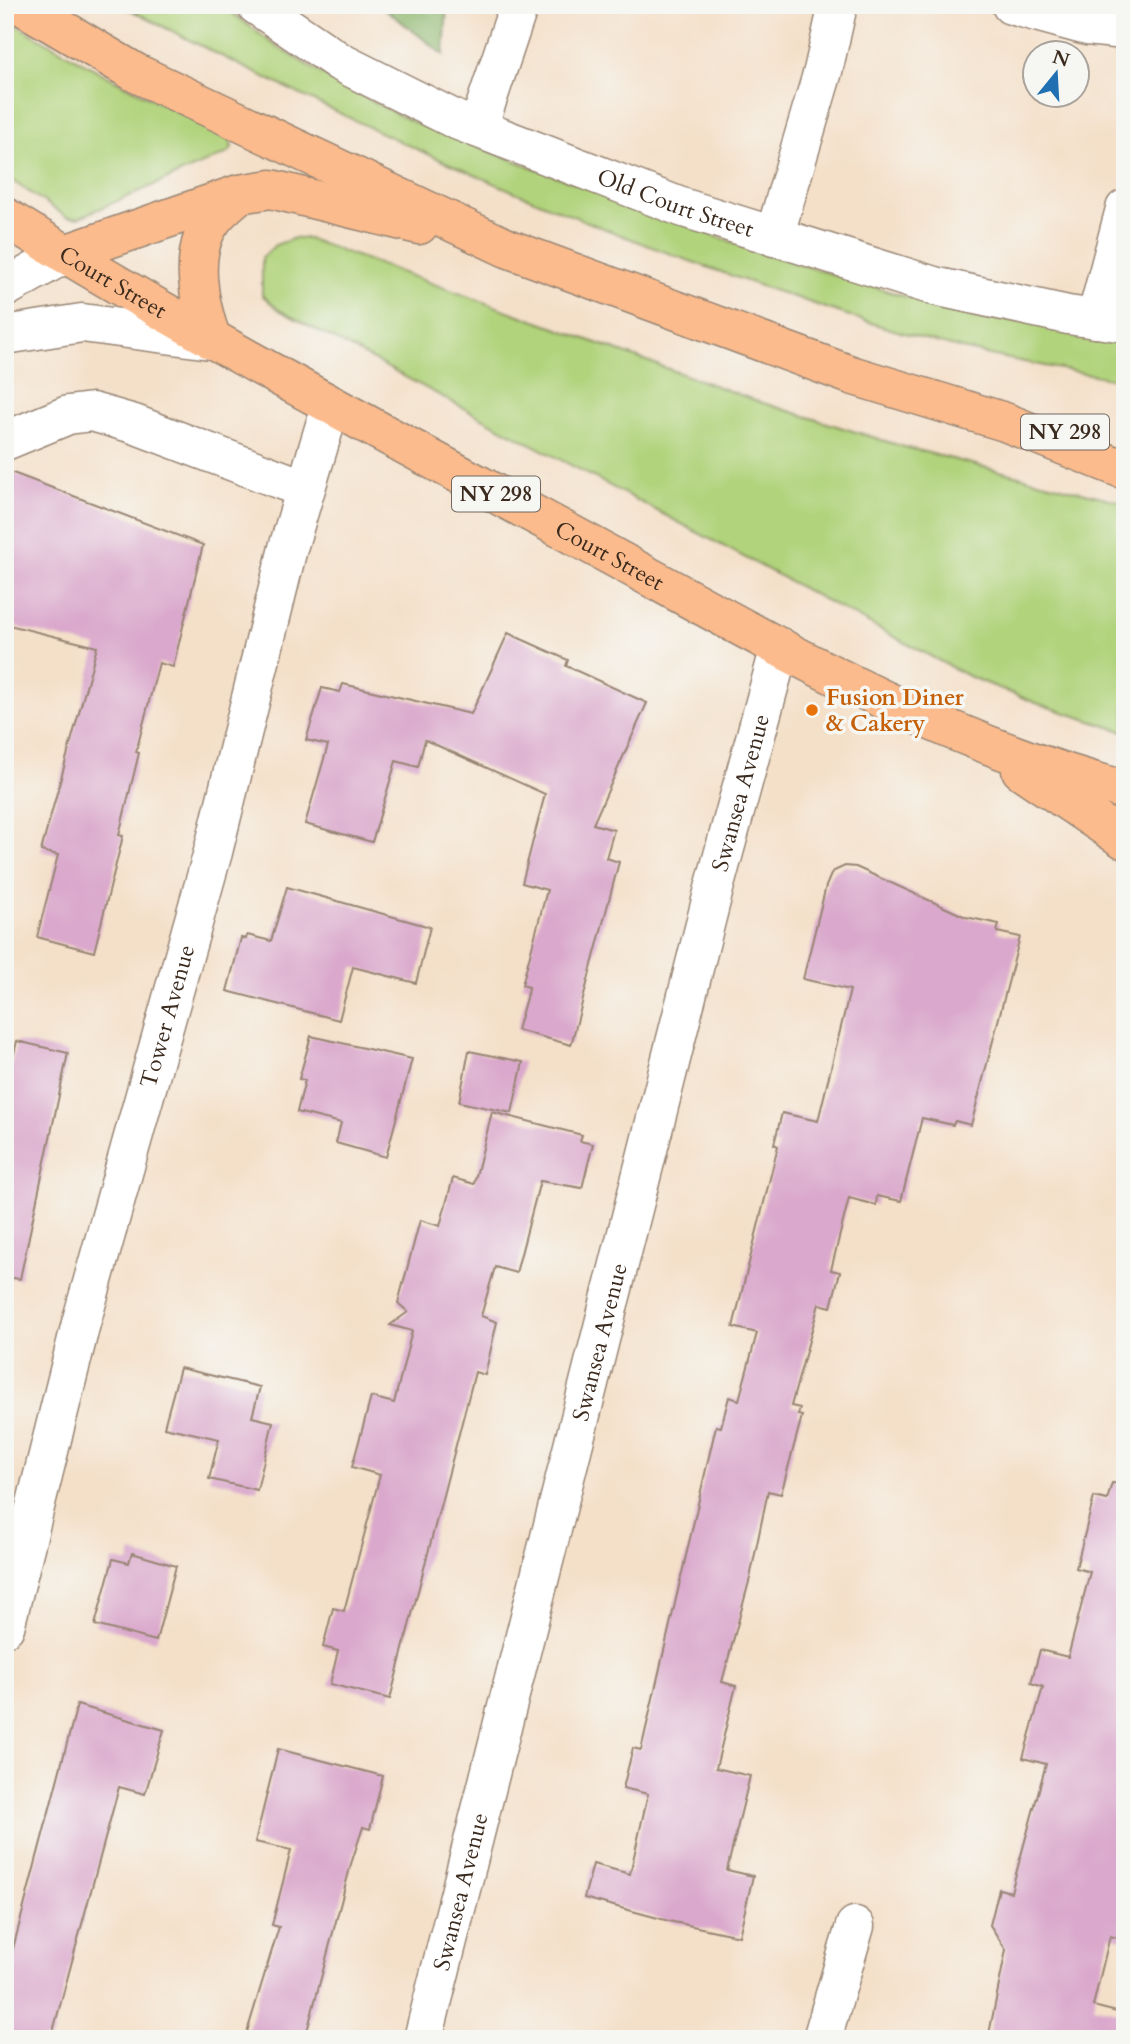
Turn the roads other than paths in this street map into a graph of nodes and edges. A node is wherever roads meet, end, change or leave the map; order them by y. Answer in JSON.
{"nodes":[{"id":1,"x":21,"y":5,"type":"edge"},
{"id":2,"x":256,"y":5,"type":"edge"},
{"id":3,"x":519,"y":5,"type":"edge"},
{"id":4,"x":838,"y":5,"type":"edge"},
{"id":5,"x":1011,"y":5,"type":"edge"},
{"id":6,"x":1125,"y":30,"type":"edge"},
{"id":7,"x":478,"y":128,"type":"junction"},
{"id":8,"x":239,"y":194,"type":"junction"},
{"id":9,"x":1125,"y":209,"type":"edge"},
{"id":10,"x":5,"y":217,"type":"edge"},
{"id":11,"x":774,"y":237,"type":"junction"},
{"id":12,"x":508,"y":248,"type":"junction"},
{"id":13,"x":65,"y":254,"type":"junction"},
{"id":14,"x":5,"y":288,"type":"edge"},
{"id":15,"x":1110,"y":321,"type":"edge"},
{"id":16,"x":5,"y":335,"type":"edge"},
{"id":17,"x":212,"y":340,"type":"junction"},
{"id":18,"x":331,"y":405,"type":"junction"},
{"id":19,"x":1005,"y":422,"type":"junction"},
{"id":20,"x":1125,"y":441,"type":"edge"},
{"id":21,"x":5,"y":442,"type":"edge"},
{"id":22,"x":1125,"y":470,"type":"edge"},
{"id":23,"x":305,"y":489,"type":"junction"},
{"id":24,"x":779,"y":647,"type":"junction"},
{"id":25,"x":979,"y":741,"type":"junction"},
{"id":26,"x":1125,"y":790,"type":"edge"},
{"id":27,"x":1125,"y":840,"type":"edge"},
{"id":28,"x":5,"y":1628,"type":"edge"},
{"id":29,"x":855,"y":1926,"type":"dead end"},
{"id":30,"x":423,"y":2039,"type":"edge"},
{"id":31,"x":822,"y":2039,"type":"edge"}],
"edges":[{"from":1,"to":12,"type":"main road","number":"NY 298"},
{"from":2,"to":7,"type":"street","name":"Old Court Street"},
{"from":3,"to":7,"type":"street"},
{"from":4,"to":11,"type":"street"},
{"from":5,"to":6,"type":"street"},
{"from":7,"to":11,"type":"street","name":"Old Court Street"},
{"from":8,"to":12,"type":"main road"},
{"from":8,"to":13,"type":"main road"},
{"from":8,"to":17,"type":"main road"},
{"from":9,"to":15,"type":"street"},
{"from":10,"to":13,"type":"main road","name":"Court Street","number":"NY 298"},
{"from":11,"to":15,"type":"street","name":"Old Court Street"},
{"from":12,"to":19,"type":"main road","number":"NY 298"},
{"from":13,"to":14,"type":"street"},
{"from":13,"to":17,"type":"main road","name":"Court Street","number":"NY 298"},
{"from":16,"to":17,"type":"street"},
{"from":17,"to":18,"type":"main road","name":"Court Street","number":"NY 298"},
{"from":18,"to":23,"type":"street","name":"Tower Avenue"},
{"from":18,"to":24,"type":"main road","name":"Court Street","number":"NY 298"},
{"from":19,"to":20,"type":"main road","number":"NY 298"},
{"from":19,"to":22,"type":"main road"},
{"from":21,"to":23,"type":"street"},
{"from":23,"to":28,"type":"street","name":"Tower Avenue"},
{"from":24,"to":25,"type":"main road","name":"Court Street","number":"NY 298"},
{"from":24,"to":30,"type":"street","name":"Swansea Avenue"},
{"from":25,"to":26,"type":"main road","name":"Court Street","number":"NY 298"},
{"from":25,"to":27,"type":"main road"},
{"from":29,"to":31,"type":"street"}]}
